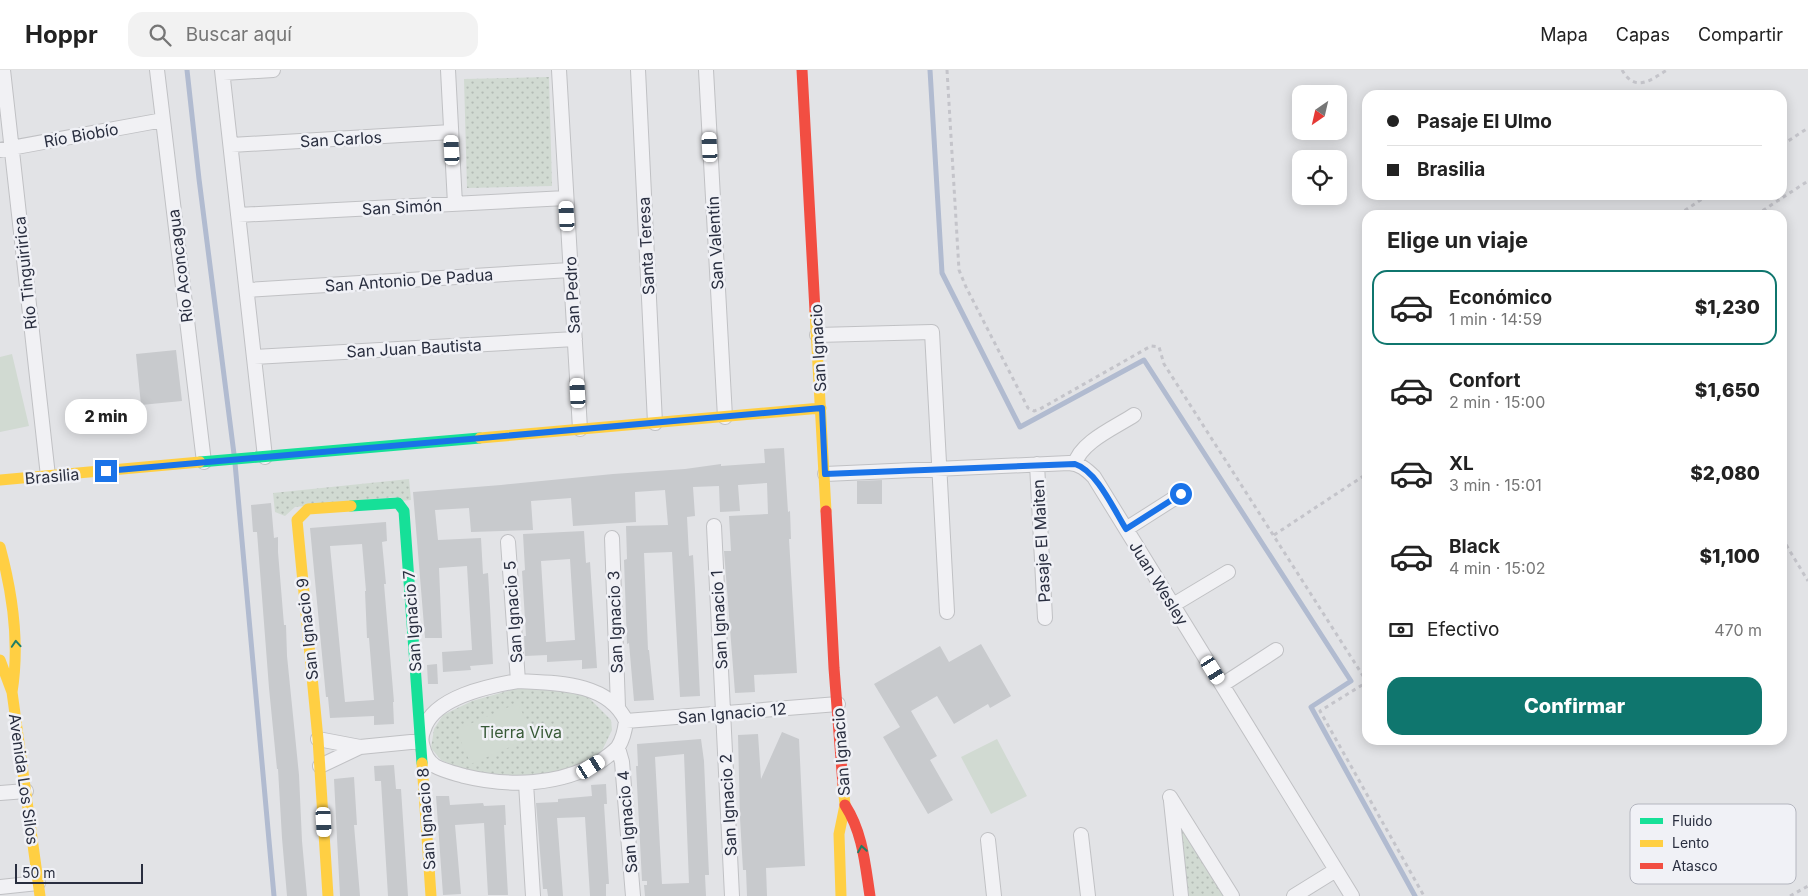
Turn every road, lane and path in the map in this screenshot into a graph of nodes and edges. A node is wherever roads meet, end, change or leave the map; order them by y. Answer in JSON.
{"nodes":[{"id":1,"x":3,"y":70,"type":"edge"},
{"id":2,"x":157,"y":70,"type":"edge"},
{"id":3,"x":273,"y":70,"type":"edge"},
{"id":4,"x":448,"y":70,"type":"edge"},
{"id":5,"x":558,"y":70,"type":"edge"},
{"id":6,"x":638,"y":70,"type":"edge"},
{"id":7,"x":706,"y":70,"type":"edge"},
{"id":8,"x":802,"y":70,"type":"edge"},
{"id":9,"x":947,"y":70,"type":"edge"},
{"id":10,"x":1622,"y":70,"type":"edge"},
{"id":11,"x":1667,"y":70,"type":"edge"},
{"id":12,"x":223,"y":71,"type":"edge"},
{"id":13,"x":162,"y":120,"type":"junction"},
{"id":14,"x":1808,"y":128,"type":"edge"},
{"id":15,"x":451,"y":132,"type":"junction"},
{"id":16,"x":1787,"y":142,"type":"edge"},
{"id":17,"x":231,"y":145,"type":"junction"},
{"id":18,"x":6,"y":149,"type":"edge"},
{"id":19,"x":1808,"y":181,"type":"edge"},
{"id":20,"x":1787,"y":195,"type":"edge"},
{"id":21,"x":566,"y":198,"type":"junction"},
{"id":22,"x":1700,"y":200,"type":"edge"},
{"id":23,"x":1779,"y":200,"type":"edge"},
{"id":24,"x":455,"y":204,"type":"junction"},
{"id":25,"x":1686,"y":210,"type":"edge"},
{"id":26,"x":1764,"y":210,"type":"edge"},
{"id":27,"x":238,"y":216,"type":"junction"},
{"id":28,"x":570,"y":270,"type":"junction"},
{"id":29,"x":247,"y":290,"type":"junction"},
{"id":30,"x":817,"y":335,"type":"junction"},
{"id":31,"x":574,"y":339,"type":"junction"},
{"id":32,"x":254,"y":357,"type":"junction"},
{"id":33,"x":822,"y":408,"type":"junction"},
{"id":34,"x":1134,"y":415,"type":"dead end"},
{"id":35,"x":725,"y":417,"type":"junction"},
{"id":36,"x":655,"y":423,"type":"junction"},
{"id":37,"x":580,"y":429,"type":"junction"},
{"id":38,"x":265,"y":457,"type":"junction"},
{"id":39,"x":209,"y":462,"type":"junction"},
{"id":40,"x":1037,"y":464,"type":"junction"},
{"id":41,"x":1075,"y":464,"type":"junction"},
{"id":42,"x":939,"y":469,"type":"junction"},
{"id":43,"x":825,"y":474,"type":"junction"},
{"id":44,"x":48,"y":476,"type":"junction"},
{"id":45,"x":1362,"y":477,"type":"edge"},
{"id":46,"x":0,"y":480,"type":"edge"},
{"id":47,"x":1181,"y":494,"type":"dead end"},
{"id":48,"x":296,"y":520,"type":"joint"},
{"id":49,"x":714,"y":526,"type":"dead end"},
{"id":50,"x":1126,"y":529,"type":"junction"},
{"id":51,"x":1274,"y":535,"type":"junction"},
{"id":52,"x":612,"y":538,"type":"dead end"},
{"id":53,"x":508,"y":542,"type":"dead end"},
{"id":54,"x":1787,"y":546,"type":"edge"},
{"id":55,"x":0,"y":547,"type":"edge"},
{"id":56,"x":1228,"y":572,"type":"dead end"},
{"id":57,"x":1808,"y":581,"type":"edge"},
{"id":58,"x":1173,"y":605,"type":"junction"},
{"id":59,"x":948,"y":612,"type":"dead end"},
{"id":60,"x":1045,"y":618,"type":"dead end"},
{"id":61,"x":1276,"y":650,"type":"dead end"},
{"id":62,"x":0,"y":660,"type":"edge"},
{"id":63,"x":1362,"y":674,"type":"edge"},
{"id":64,"x":518,"y":681,"type":"junction"},
{"id":65,"x":1222,"y":685,"type":"junction"},
{"id":66,"x":1362,"y":685,"type":"edge"},
{"id":67,"x":6,"y":693,"type":"edge"},
{"id":68,"x":838,"y":704,"type":"junction"},
{"id":69,"x":618,"y":707,"type":"junction"},
{"id":70,"x":724,"y":714,"type":"junction"},
{"id":71,"x":626,"y":721,"type":"junction"},
{"id":72,"x":318,"y":739,"type":"junction"},
{"id":73,"x":421,"y":741,"type":"junction"},
{"id":74,"x":360,"y":747,"type":"junction"},
{"id":75,"x":618,"y":748,"type":"junction"},
{"id":76,"x":320,"y":766,"type":"junction"},
{"id":77,"x":526,"y":783,"type":"junction"},
{"id":78,"x":26,"y":791,"type":"junction"},
{"id":79,"x":0,"y":793,"type":"edge"},
{"id":80,"x":845,"y":805,"type":"junction"},
{"id":81,"x":1081,"y":835,"type":"dead end"},
{"id":82,"x":988,"y":840,"type":"dead end"},
{"id":83,"x":1336,"y":870,"type":"junction"},
{"id":84,"x":1808,"y":886,"type":"edge"},
{"id":85,"x":0,"y":887,"type":"edge"},
{"id":86,"x":39,"y":889,"type":"edge"},
{"id":87,"x":328,"y":896,"type":"edge"},
{"id":88,"x":432,"y":896,"type":"edge"},
{"id":89,"x":533,"y":896,"type":"edge"},
{"id":90,"x":633,"y":896,"type":"edge"},
{"id":91,"x":732,"y":896,"type":"edge"},
{"id":92,"x":841,"y":896,"type":"edge"},
{"id":93,"x":870,"y":896,"type":"edge"},
{"id":94,"x":994,"y":896,"type":"edge"},
{"id":95,"x":1088,"y":896,"type":"edge"},
{"id":96,"x":1181,"y":896,"type":"edge"},
{"id":97,"x":1232,"y":896,"type":"edge"},
{"id":98,"x":1294,"y":896,"type":"edge"},
{"id":99,"x":1352,"y":896,"type":"edge"},
{"id":100,"x":1424,"y":896,"type":"edge"},
{"id":101,"x":1790,"y":896,"type":"edge"}],
"edges":[{"from":1,"to":18,"type":"street","name":"Río Tinguiririca"},
{"from":2,"to":13,"type":"street","name":"Río Aconcagua"},
{"from":3,"to":12,"type":"street"},
{"from":4,"to":15,"type":"street"},
{"from":5,"to":21,"type":"street","name":"San Pedro"},
{"from":6,"to":36,"type":"street","name":"Santa Teresa"},
{"from":7,"to":35,"type":"street","name":"San Valentín"},
{"from":8,"to":30,"type":"street","name":"San Ignacio"},
{"from":9,"to":51,"type":"path"},
{"from":10,"to":11,"type":"path"},
{"from":12,"to":17,"type":"street"},
{"from":13,"to":18,"type":"street","name":"Río Biobío"},
{"from":13,"to":39,"type":"street","name":"Río Aconcagua"},
{"from":14,"to":16,"type":"path"},
{"from":15,"to":17,"type":"street","name":"San Carlos"},
{"from":15,"to":24,"type":"street"},
{"from":17,"to":27,"type":"street"},
{"from":18,"to":44,"type":"street","name":"Río Tinguiririca"},
{"from":19,"to":20,"type":"path"},
{"from":21,"to":24,"type":"street","name":"San Simón"},
{"from":21,"to":28,"type":"street","name":"San Pedro"},
{"from":22,"to":25,"type":"path"},
{"from":23,"to":26,"type":"path"},
{"from":24,"to":27,"type":"street","name":"San Simón"},
{"from":27,"to":29,"type":"street"},
{"from":28,"to":29,"type":"street","name":"San Antonio De Padua"},
{"from":28,"to":31,"type":"street","name":"San Pedro"},
{"from":29,"to":32,"type":"street"},
{"from":30,"to":33,"type":"street","name":"San Ignacio"},
{"from":30,"to":42,"type":"street"},
{"from":31,"to":32,"type":"street","name":"San Juan Bautista"},
{"from":31,"to":37,"type":"street","name":"San Pedro"},
{"from":32,"to":38,"type":"street"},
{"from":33,"to":35,"type":"street","name":"Brasilia"},
{"from":33,"to":43,"type":"street","name":"San Ignacio"},
{"from":34,"to":41,"type":"street"},
{"from":35,"to":36,"type":"street","name":"Brasilia"},
{"from":36,"to":37,"type":"street","name":"Brasilia"},
{"from":37,"to":38,"type":"street","name":"Brasilia"},
{"from":38,"to":39,"type":"street","name":"Brasilia"},
{"from":39,"to":44,"type":"street","name":"Brasilia"},
{"from":40,"to":41,"type":"street"},
{"from":40,"to":42,"type":"street"},
{"from":40,"to":60,"type":"street","name":"Pasaje El Maiten"},
{"from":41,"to":50,"type":"street","name":"Juan Wesley"},
{"from":42,"to":43,"type":"street"},
{"from":42,"to":59,"type":"street"},
{"from":43,"to":68,"type":"street","name":"San Ignacio"},
{"from":44,"to":46,"type":"street","name":"Brasilia"},
{"from":45,"to":51,"type":"path"},
{"from":47,"to":50,"type":"street"},
{"from":48,"to":72,"type":"street","name":"San Ignacio 9"},
{"from":48,"to":73,"type":"street","name":"San Ignacio 7"},
{"from":49,"to":70,"type":"street","name":"San Ignacio 1"},
{"from":50,"to":58,"type":"street","name":"Juan Wesley"},
{"from":51,"to":63,"type":"path"},
{"from":52,"to":69,"type":"street","name":"San Ignacio 3"},
{"from":53,"to":64,"type":"street","name":"San Ignacio 5"},
{"from":54,"to":57,"type":"path"},
{"from":67,"to":55,"type":"street","name":"Avenida Los Silos","one_way":true},
{"from":56,"to":58,"type":"street"},
{"from":58,"to":65,"type":"street","name":"Juan Wesley"},
{"from":61,"to":65,"type":"street"},
{"from":62,"to":67,"type":"street","name":"Avenida Los Silos"},
{"from":64,"to":69,"type":"street"},
{"from":64,"to":73,"type":"street"},
{"from":65,"to":83,"type":"street","name":"Juan Wesley"},
{"from":66,"to":100,"type":"path"},
{"from":67,"to":78,"type":"street","name":"Avenida Los Silos"},
{"from":68,"to":70,"type":"street","name":"San Ignacio 12"},
{"from":68,"to":80,"type":"street","name":"San Ignacio"},
{"from":69,"to":71,"type":"street"},
{"from":70,"to":71,"type":"street","name":"San Ignacio 12"},
{"from":70,"to":91,"type":"street","name":"San Ignacio 2"},
{"from":71,"to":75,"type":"street"},
{"from":72,"to":74,"type":"street"},
{"from":72,"to":76,"type":"street","name":"San Ignacio 9"},
{"from":73,"to":74,"type":"street"},
{"from":73,"to":77,"type":"street"},
{"from":73,"to":88,"type":"street","name":"San Ignacio 8"},
{"from":74,"to":76,"type":"street"},
{"from":75,"to":77,"type":"street"},
{"from":75,"to":90,"type":"street","name":"San Ignacio 4"},
{"from":76,"to":87,"type":"street","name":"San Ignacio 9"},
{"from":77,"to":89,"type":"street"},
{"from":78,"to":79,"type":"street"},
{"from":78,"to":86,"type":"street","name":"Avenida Los Silos"},
{"from":80,"to":92,"type":"street"},
{"from":93,"to":80,"type":"street","one_way":true},
{"from":81,"to":95,"type":"street"},
{"from":82,"to":94,"type":"street"},
{"from":83,"to":98,"type":"street"},
{"from":83,"to":99,"type":"street","name":"Juan Wesley"},
{"from":84,"to":101,"type":"path"},
{"from":85,"to":86,"type":"street"},
{"from":96,"to":97,"type":"street"}]}
